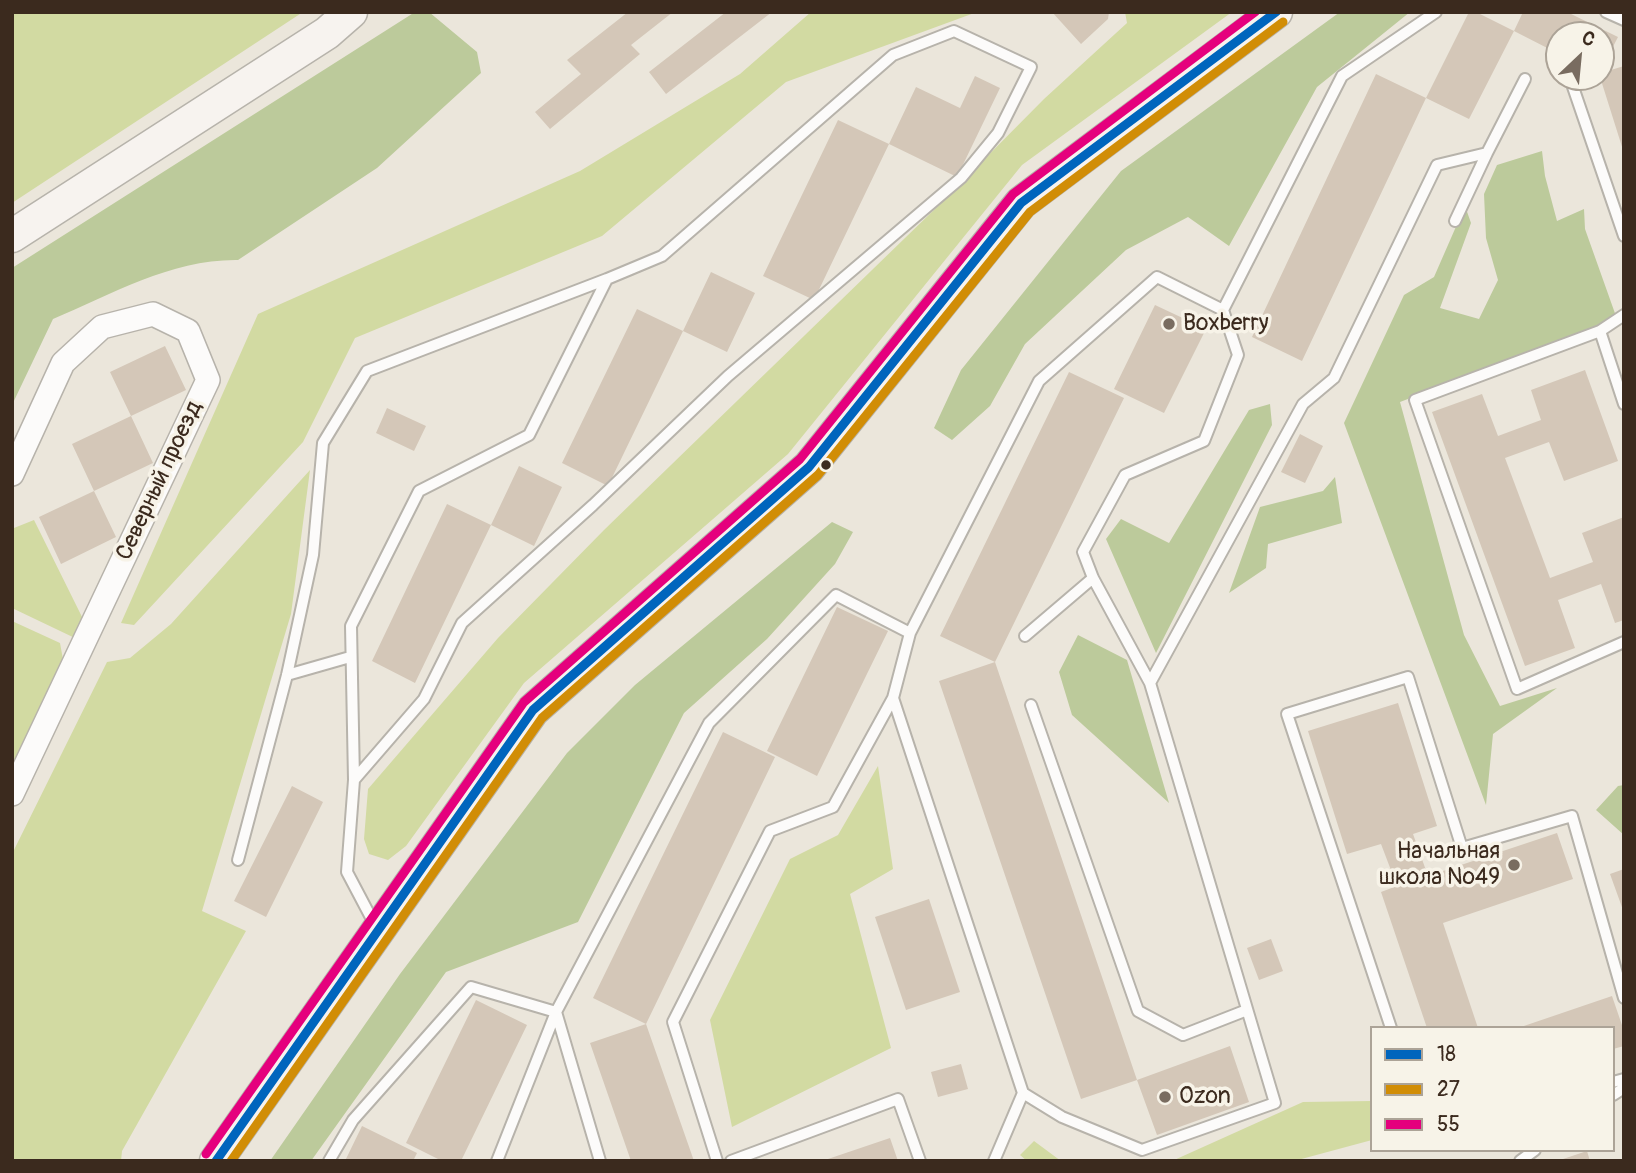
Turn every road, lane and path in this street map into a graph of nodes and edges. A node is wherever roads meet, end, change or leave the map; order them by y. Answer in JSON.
{"nodes":[{"id":1,"x":351,"y":12,"type":"edge"},
{"id":2,"x":1276,"y":12,"type":"edge"},
{"id":3,"x":1436,"y":12,"type":"edge"},
{"id":4,"x":1606,"y":12,"type":"edge"},
{"id":5,"x":1624,"y":20,"type":"edge"},
{"id":6,"x":1525,"y":79,"type":"dead end"},
{"id":7,"x":1574,"y":91,"type":"edge"},
{"id":8,"x":1487,"y":153,"type":"junction"},
{"id":9,"x":1455,"y":221,"type":"dead end"},
{"id":10,"x":12,"y":236,"type":"edge"},
{"id":11,"x":1624,"y":236,"type":"edge"},
{"id":12,"x":607,"y":279,"type":"junction"},
{"id":13,"x":1223,"y":310,"type":"junction"},
{"id":14,"x":1624,"y":315,"type":"edge"},
{"id":15,"x":1600,"y":331,"type":"junction"},
{"id":16,"x":1624,"y":404,"type":"edge"},
{"id":17,"x":12,"y":474,"type":"edge"},
{"id":18,"x":1093,"y":578,"type":"junction"},
{"id":19,"x":910,"y":633,"type":"junction"},
{"id":20,"x":1025,"y":636,"type":"dead end"},
{"id":21,"x":1624,"y":642,"type":"edge"},
{"id":22,"x":350,"y":657,"type":"junction"},
{"id":23,"x":287,"y":675,"type":"junction"},
{"id":24,"x":1150,"y":683,"type":"junction"},
{"id":25,"x":893,"y":698,"type":"junction"},
{"id":26,"x":1031,"y":705,"type":"dead end"},
{"id":27,"x":354,"y":780,"type":"junction"},
{"id":28,"x":12,"y":794,"type":"edge"},
{"id":29,"x":238,"y":860,"type":"dead end"},
{"id":30,"x":377,"y":930,"type":"junction"},
{"id":31,"x":1624,"y":998,"type":"edge"},
{"id":32,"x":1247,"y":1010,"type":"junction"},
{"id":33,"x":556,"y":1012,"type":"junction"},
{"id":34,"x":1390,"y":1026,"type":"edge"},
{"id":35,"x":1023,"y":1093,"type":"junction"},
{"id":36,"x":216,"y":1161,"type":"edge"},
{"id":37,"x":329,"y":1161,"type":"edge"},
{"id":38,"x":497,"y":1161,"type":"edge"},
{"id":39,"x":600,"y":1161,"type":"edge"},
{"id":40,"x":717,"y":1161,"type":"edge"},
{"id":41,"x":731,"y":1161,"type":"edge"},
{"id":42,"x":920,"y":1161,"type":"edge"},
{"id":43,"x":994,"y":1161,"type":"edge"}],
"edges":[{"from":1,"to":10,"type":"main road"},
{"from":2,"to":30,"type":"main road"},
{"from":3,"to":13,"type":"lane"},
{"from":4,"to":5,"type":"lane"},
{"from":6,"to":8,"type":"lane"},
{"from":7,"to":11,"type":"lane"},
{"from":8,"to":9,"type":"lane"},
{"from":8,"to":24,"type":"lane"},
{"from":12,"to":22,"type":"lane"},
{"from":12,"to":23,"type":"lane"},
{"from":12,"to":27,"type":"lane"},
{"from":13,"to":18,"type":"lane"},
{"from":13,"to":19,"type":"lane"},
{"from":14,"to":15,"type":"lane"},
{"from":15,"to":16,"type":"lane"},
{"from":15,"to":21,"type":"lane"},
{"from":17,"to":28,"type":"street","name":"Северный проезд"},
{"from":18,"to":20,"type":"lane"},
{"from":18,"to":24,"type":"lane"},
{"from":19,"to":25,"type":"lane"},
{"from":19,"to":33,"type":"lane"},
{"from":22,"to":23,"type":"lane"},
{"from":22,"to":27,"type":"lane"},
{"from":23,"to":29,"type":"lane"},
{"from":24,"to":32,"type":"lane"},
{"from":25,"to":35,"type":"lane"},
{"from":25,"to":40,"type":"lane"},
{"from":26,"to":32,"type":"lane"},
{"from":27,"to":30,"type":"lane"},
{"from":30,"to":36,"type":"main road"},
{"from":31,"to":34,"type":"lane"},
{"from":32,"to":35,"type":"lane"},
{"from":33,"to":37,"type":"lane"},
{"from":33,"to":38,"type":"lane"},
{"from":33,"to":39,"type":"lane"},
{"from":35,"to":43,"type":"lane"},
{"from":41,"to":42,"type":"lane"}]}
